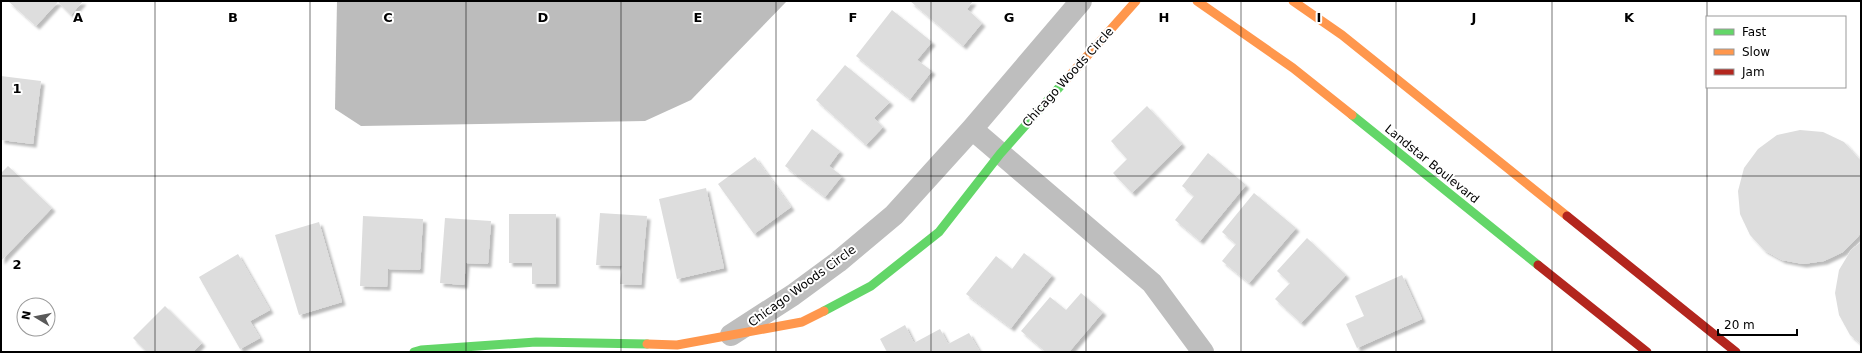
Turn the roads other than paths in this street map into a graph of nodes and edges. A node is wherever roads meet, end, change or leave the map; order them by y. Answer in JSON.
{"nodes":[{"id":1,"x":1080,"y":1,"type":"edge"},
{"id":2,"x":1136,"y":1,"type":"edge"},
{"id":3,"x":1197,"y":1,"type":"edge"},
{"id":4,"x":1293,"y":1,"type":"edge"},
{"id":5,"x":972,"y":129,"type":"junction"},
{"id":6,"x":1000,"y":154,"type":"junction"},
{"id":7,"x":729,"y":336,"type":"junction"},
{"id":8,"x":414,"y":352,"type":"edge"},
{"id":9,"x":1203,"y":352,"type":"edge"},
{"id":10,"x":1647,"y":352,"type":"edge"},
{"id":11,"x":1736,"y":352,"type":"edge"}],
"edges":[{"from":1,"to":5,"type":"street","name":"Chicago Woods Circle"},
{"from":2,"to":6,"type":"street","name":"Chicago Woods Circle"},
{"from":3,"to":10,"type":"street","name":"Landstar Boulevard"},
{"from":4,"to":11,"type":"street"},
{"from":5,"to":6,"type":"street"},
{"from":5,"to":7,"type":"street","name":"Chicago Woods Circle"},
{"from":6,"to":7,"type":"street","name":"Chicago Woods Circle"},
{"from":6,"to":9,"type":"street"},
{"from":7,"to":8,"type":"street","name":"Chicago Woods Circle"}]}
